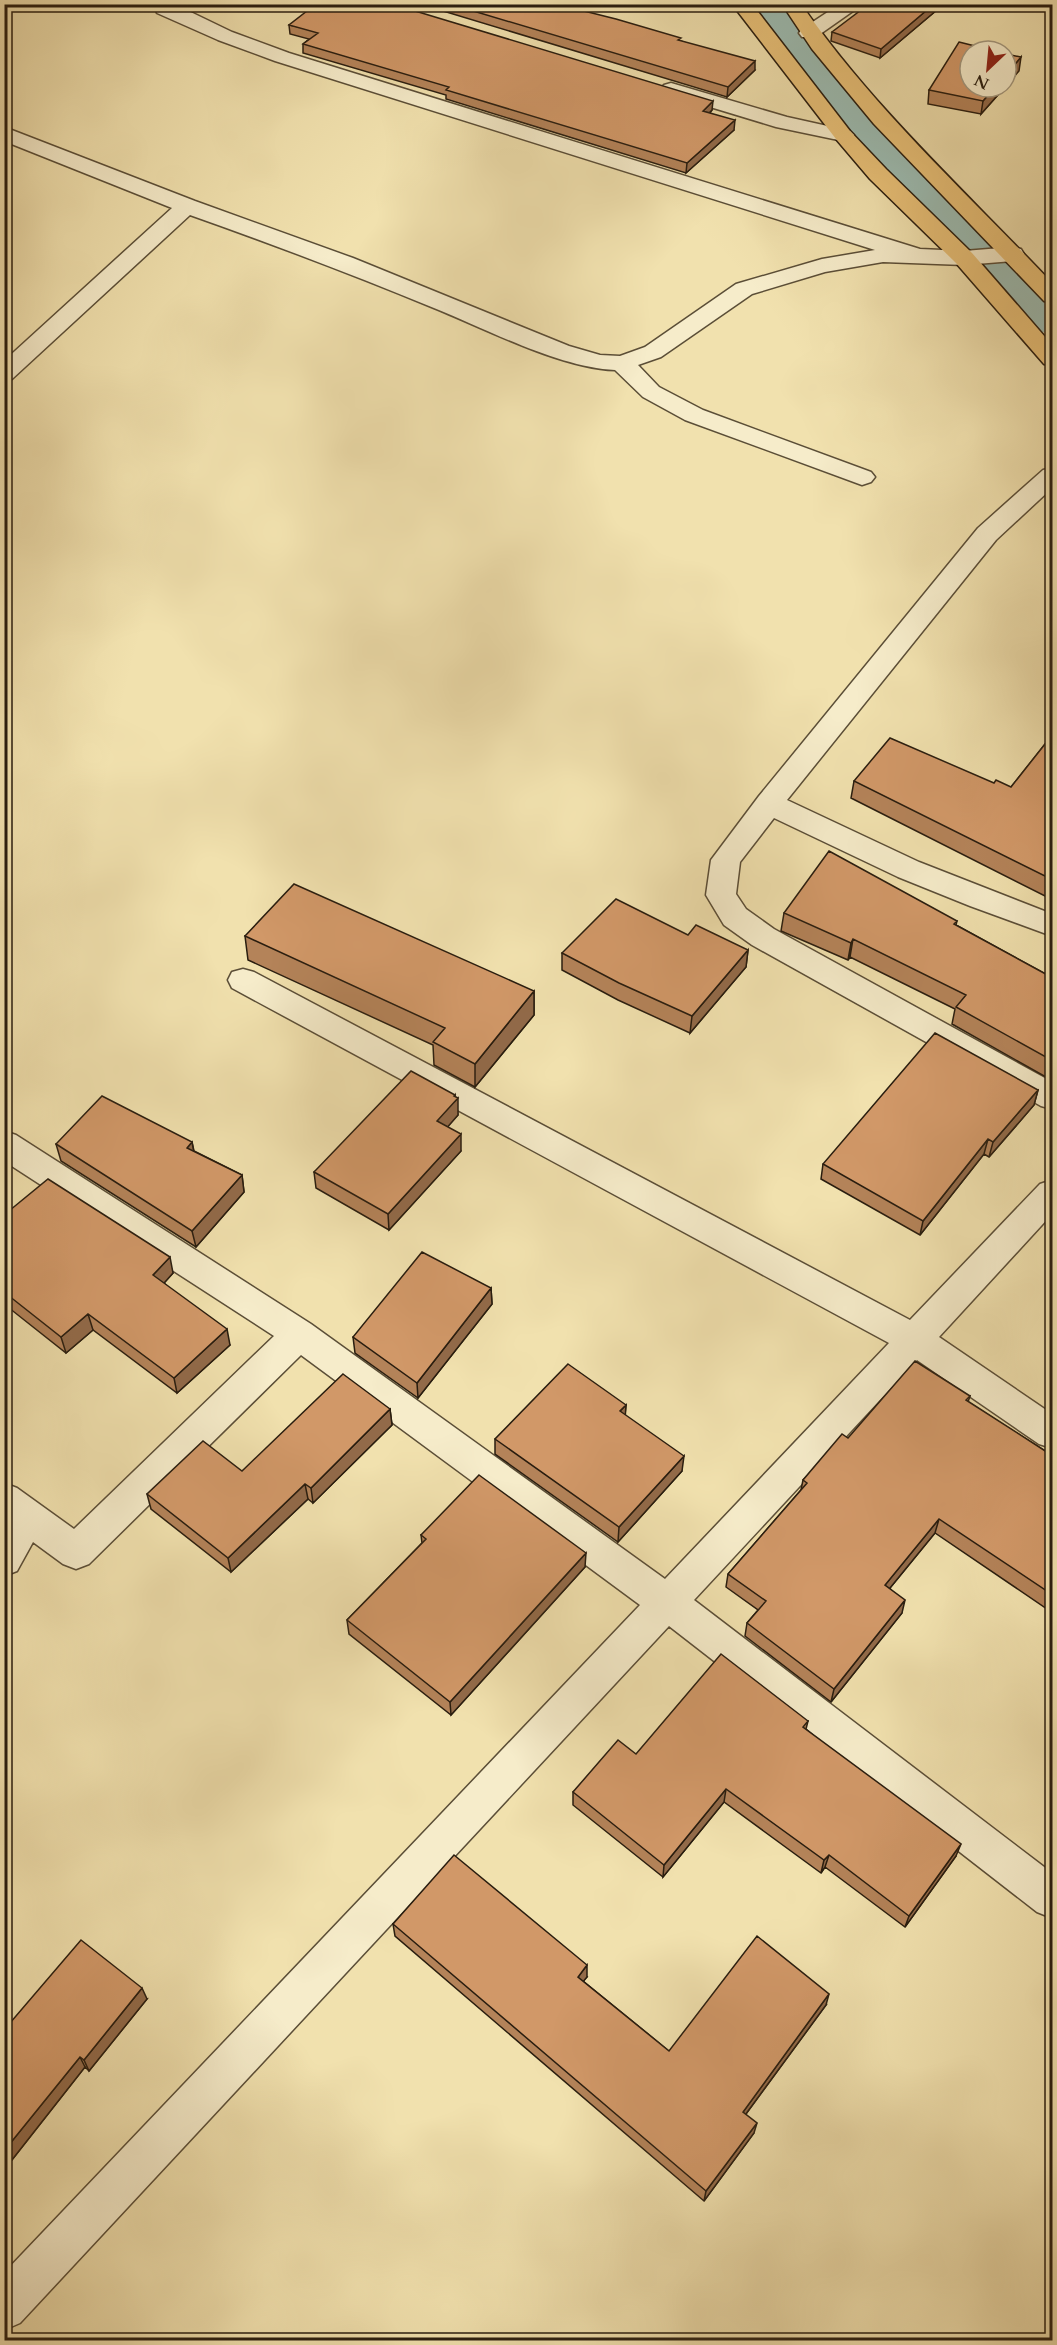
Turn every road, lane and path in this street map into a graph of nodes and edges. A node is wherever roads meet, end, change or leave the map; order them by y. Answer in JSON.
{"nodes":[{"id":1,"x":741,"y":4,"type":"edge"},
{"id":2,"x":791,"y":4,"type":"edge"},
{"id":3,"x":854,"y":4,"type":"edge"},
{"id":4,"x":160,"y":6,"type":"edge"},
{"id":5,"x":809,"y":33,"type":"junction"},
{"id":6,"x":649,"y":83,"type":"edge"},
{"id":7,"x":4,"y":133,"type":"edge"},
{"id":8,"x":843,"y":135,"type":"junction"},
{"id":9,"x":187,"y":206,"type":"junction"},
{"id":10,"x":918,"y":256,"type":"junction"},
{"id":11,"x":988,"y":256,"type":"junction"},
{"id":12,"x":1052,"y":295,"type":"edge"},
{"id":13,"x":1053,"y":359,"type":"edge"},
{"id":14,"x":622,"y":363,"type":"junction"},
{"id":15,"x":4,"y":374,"type":"edge"},
{"id":16,"x":1053,"y":475,"type":"edge"},
{"id":17,"x":862,"y":477,"type":"dead end"},
{"id":18,"x":769,"y":803,"type":"junction"},
{"id":19,"x":1053,"y":925,"type":"edge"},
{"id":20,"x":243,"y":980,"type":"dead end"},
{"id":21,"x":1053,"y":1097,"type":"edge"},
{"id":22,"x":4,"y":1144,"type":"edge"},
{"id":23,"x":1053,"y":1193,"type":"edge"},
{"id":24,"x":298,"y":1334,"type":"junction"},
{"id":25,"x":916,"y":1340,"type":"junction"},
{"id":26,"x":1053,"y":1433,"type":"edge"},
{"id":27,"x":16,"y":1508,"type":"edge"},
{"id":28,"x":4,"y":1559,"type":"edge"},
{"id":29,"x":668,"y":1603,"type":"junction"},
{"id":30,"x":1053,"y":1898,"type":"edge"},
{"id":31,"x":4,"y":2307,"type":"edge"}],
"edges":[{"from":1,"to":8,"type":"main road"},
{"from":2,"to":5,"type":"main road"},
{"from":3,"to":5,"type":"street"},
{"from":4,"to":10,"type":"street"},
{"from":5,"to":11,"type":"main road"},
{"from":6,"to":8,"type":"street"},
{"from":7,"to":9,"type":"street"},
{"from":8,"to":11,"type":"main road"},
{"from":9,"to":14,"type":"street"},
{"from":9,"to":15,"type":"street"},
{"from":10,"to":11,"type":"street"},
{"from":10,"to":14,"type":"street"},
{"from":11,"to":12,"type":"main road"},
{"from":11,"to":13,"type":"main road"},
{"from":14,"to":17,"type":"street"},
{"from":16,"to":18,"type":"street"},
{"from":18,"to":19,"type":"street"},
{"from":18,"to":21,"type":"street"},
{"from":20,"to":25,"type":"street"},
{"from":22,"to":24,"type":"street"},
{"from":23,"to":25,"type":"street"},
{"from":24,"to":27,"type":"street"},
{"from":24,"to":29,"type":"street"},
{"from":25,"to":26,"type":"street"},
{"from":25,"to":29,"type":"street"},
{"from":27,"to":28,"type":"street"},
{"from":29,"to":30,"type":"street"},
{"from":29,"to":31,"type":"street"}]}
